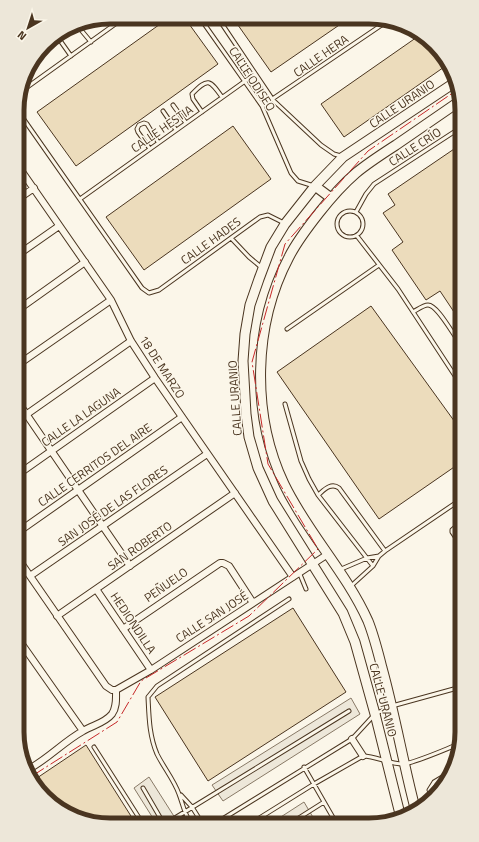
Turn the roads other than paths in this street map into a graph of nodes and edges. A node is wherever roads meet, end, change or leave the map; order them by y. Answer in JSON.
{"nodes":[{"id":1,"x":115,"y":24,"type":"edge"},
{"id":2,"x":204,"y":24,"type":"edge"},
{"id":3,"x":222,"y":24,"type":"edge"},
{"id":4,"x":381,"y":25,"type":"edge"},
{"id":5,"x":82,"y":29,"type":"edge"},
{"id":6,"x":60,"y":40,"type":"edge"},
{"id":7,"x":91,"y":42,"type":"junction"},
{"id":8,"x":71,"y":56,"type":"junction"},
{"id":9,"x":255,"y":74,"type":"junction"},
{"id":10,"x":244,"y":81,"type":"junction"},
{"id":11,"x":451,"y":85,"type":"edge"},
{"id":12,"x":27,"y":87,"type":"edge"},
{"id":13,"x":222,"y":97,"type":"junction"},
{"id":14,"x":273,"y":100,"type":"junction"},
{"id":15,"x":173,"y":105,"type":"dead end"},
{"id":16,"x":455,"y":105,"type":"edge"},
{"id":17,"x":262,"y":106,"type":"junction"},
{"id":18,"x":163,"y":110,"type":"dead end"},
{"id":19,"x":202,"y":112,"type":"junction"},
{"id":20,"x":24,"y":120,"type":"edge"},
{"id":21,"x":186,"y":123,"type":"junction"},
{"id":22,"x":176,"y":130,"type":"junction"},
{"id":23,"x":455,"y":131,"type":"edge"},
{"id":24,"x":158,"y":142,"type":"junction"},
{"id":25,"x":150,"y":149,"type":"junction"},
{"id":26,"x":343,"y":157,"type":"junction"},
{"id":27,"x":24,"y":174,"type":"edge"},
{"id":28,"x":315,"y":186,"type":"junction"},
{"id":29,"x":34,"y":188,"type":"junction"},
{"id":30,"x":24,"y":195,"type":"edge"},
{"id":31,"x":331,"y":198,"type":"junction"},
{"id":32,"x":80,"y":199,"type":"junction"},
{"id":33,"x":356,"y":212,"type":"junction"},
{"id":34,"x":285,"y":224,"type":"junction"},
{"id":35,"x":59,"y":226,"type":"junction"},
{"id":36,"x":357,"y":236,"type":"junction"},
{"id":37,"x":231,"y":238,"type":"junction"},
{"id":38,"x":24,"y":250,"type":"edge"},
{"id":39,"x":85,"y":262,"type":"junction"},
{"id":40,"x":379,"y":265,"type":"junction"},
{"id":41,"x":263,"y":269,"type":"junction"},
{"id":42,"x":111,"y":300,"type":"junction"},
{"id":43,"x":24,"y":305,"type":"edge"},
{"id":44,"x":413,"y":312,"type":"junction"},
{"id":45,"x":287,"y":329,"type":"dead end"},
{"id":46,"x":455,"y":336,"type":"edge"},
{"id":47,"x":131,"y":341,"type":"junction"},
{"id":48,"x":24,"y":361,"type":"edge"},
{"id":49,"x":455,"y":375,"type":"edge"},
{"id":50,"x":155,"y":378,"type":"junction"},
{"id":51,"x":285,"y":404,"type":"dead end"},
{"id":52,"x":24,"y":411,"type":"edge"},
{"id":53,"x":26,"y":414,"type":"junction"},
{"id":54,"x":182,"y":417,"type":"junction"},
{"id":55,"x":52,"y":451,"type":"junction"},
{"id":56,"x":207,"y":454,"type":"junction"},
{"id":57,"x":24,"y":470,"type":"edge"},
{"id":58,"x":78,"y":490,"type":"junction"},
{"id":59,"x":235,"y":493,"type":"junction"},
{"id":60,"x":318,"y":495,"type":"junction"},
{"id":61,"x":455,"y":503,"type":"edge"},
{"id":62,"x":103,"y":525,"type":"junction"},
{"id":63,"x":24,"y":527,"type":"edge"},
{"id":64,"x":455,"y":527,"type":"edge"},
{"id":65,"x":455,"y":536,"type":"edge"},
{"id":66,"x":385,"y":551,"type":"junction"},
{"id":67,"x":328,"y":554,"type":"junction"},
{"id":68,"x":379,"y":556,"type":"junction"},
{"id":69,"x":367,"y":558,"type":"junction"},
{"id":70,"x":313,"y":564,"type":"junction"},
{"id":71,"x":130,"y":566,"type":"junction"},
{"id":72,"x":373,"y":566,"type":"junction"},
{"id":73,"x":24,"y":567,"type":"edge"},
{"id":74,"x":338,"y":570,"type":"junction"},
{"id":75,"x":299,"y":572,"type":"junction"},
{"id":76,"x":30,"y":576,"type":"junction"},
{"id":77,"x":292,"y":577,"type":"junction"},
{"id":78,"x":349,"y":587,"type":"junction"},
{"id":79,"x":96,"y":589,"type":"junction"},
{"id":80,"x":306,"y":589,"type":"dead end"},
{"id":81,"x":289,"y":599,"type":"dead end"},
{"id":82,"x":253,"y":603,"type":"junction"},
{"id":83,"x":57,"y":616,"type":"junction"},
{"id":84,"x":123,"y":629,"type":"junction"},
{"id":85,"x":24,"y":647,"type":"edge"},
{"id":86,"x":151,"y":670,"type":"junction"},
{"id":87,"x":455,"y":689,"type":"edge"},
{"id":88,"x":116,"y":690,"type":"junction"},
{"id":89,"x":392,"y":706,"type":"junction"},
{"id":90,"x":349,"y":711,"type":"dead end"},
{"id":91,"x":375,"y":714,"type":"junction"},
{"id":92,"x":83,"y":730,"type":"junction"},
{"id":93,"x":352,"y":739,"type":"junction"},
{"id":94,"x":454,"y":746,"type":"edge"},
{"id":95,"x":94,"y":747,"type":"dead end"},
{"id":96,"x":363,"y":756,"type":"junction"},
{"id":97,"x":387,"y":762,"type":"junction"},
{"id":98,"x":403,"y":764,"type":"junction"},
{"id":99,"x":32,"y":767,"type":"edge"},
{"id":100,"x":304,"y":767,"type":"junction"},
{"id":101,"x":441,"y":778,"type":"edge"},
{"id":102,"x":314,"y":784,"type":"junction"},
{"id":103,"x":142,"y":788,"type":"dead end"},
{"id":104,"x":431,"y":792,"type":"edge"},
{"id":105,"x":179,"y":794,"type":"junction"},
{"id":106,"x":324,"y":802,"type":"junction"},
{"id":107,"x":414,"y":805,"type":"edge"},
{"id":108,"x":192,"y":807,"type":"junction"},
{"id":109,"x":184,"y":812,"type":"junction"},
{"id":110,"x":400,"y":812,"type":"edge"},
{"id":111,"x":139,"y":818,"type":"edge"},
{"id":112,"x":161,"y":818,"type":"edge"},
{"id":113,"x":175,"y":818,"type":"edge"},
{"id":114,"x":188,"y":818,"type":"edge"},
{"id":115,"x":199,"y":818,"type":"edge"},
{"id":116,"x":222,"y":818,"type":"edge"},
{"id":117,"x":259,"y":818,"type":"edge"},
{"id":118,"x":299,"y":818,"type":"edge"},
{"id":119,"x":333,"y":818,"type":"edge"}],
"edges":[{"from":1,"to":7,"type":"lane"},
{"from":2,"to":10,"type":"lane","name":"CALLE ODISEO"},
{"from":3,"to":9,"type":"lane","name":"CALLE ODISEO"},
{"from":4,"to":14,"type":"lane","name":"CALLE HERA"},
{"from":5,"to":7,"type":"lane"},
{"from":6,"to":8,"type":"lane"},
{"from":7,"to":8,"type":"lane"},
{"from":8,"to":12,"type":"lane"},
{"from":9,"to":10,"type":"lane","name":"CALLE HESTIA"},
{"from":9,"to":14,"type":"lane","name":"CALLE ODISEO"},
{"from":10,"to":13,"type":"lane","name":"CALLE HESTIA"},
{"from":10,"to":17,"type":"lane","name":"CALLE ODISEO"},
{"from":11,"to":26,"type":"street","name":"CALLE URANIO"},
{"from":13,"to":19,"type":"lane","name":"CALLE HESTIA"},
{"from":13,"to":19,"type":"lane"},
{"from":14,"to":17,"type":"lane","name":"CALLE HERA"},
{"from":14,"to":26,"type":"lane","name":"CALLE ODISEO"},
{"from":15,"to":21,"type":"lane"},
{"from":16,"to":31,"type":"street","name":"CALLE URANIO"},
{"from":17,"to":28,"type":"lane","name":"CALLE ODISEO"},
{"from":18,"to":22,"type":"lane"},
{"from":19,"to":21,"type":"lane","name":"CALLE HESTIA"},
{"from":20,"to":32,"type":"lane"},
{"from":21,"to":22,"type":"lane","name":"CALLE HESTIA"},
{"from":22,"to":24,"type":"lane","name":"CALLE HESTIA"},
{"from":23,"to":33,"type":"lane","name":"CALLE CRÍO"},
{"from":24,"to":25,"type":"lane","name":"CALLE HESTIA"},
{"from":24,"to":25,"type":"lane"},
{"from":25,"to":32,"type":"lane","name":"CALLE HESTIA"},
{"from":26,"to":28,"type":"street","name":"CALLE URANIO"},
{"from":27,"to":29,"type":"street","name":"18 DE MARZO"},
{"from":28,"to":31,"type":"street"},
{"from":28,"to":34,"type":"street","name":"CALLE URANIO"},
{"from":29,"to":30,"type":"street"},
{"from":29,"to":35,"type":"street","name":"18 DE MARZO"},
{"from":31,"to":67,"type":"street","name":"CALLE URANIO"},
{"from":32,"to":37,"type":"lane","name":"CALLE HADES"},
{"from":33,"to":36,"type":"lane"},
{"from":33,"to":36,"type":"lane"},
{"from":34,"to":37,"type":"lane","name":"CALLE HADES"},
{"from":34,"to":41,"type":"street","name":"CALLE URANIO"},
{"from":35,"to":38,"type":"street"},
{"from":35,"to":39,"type":"street","name":"18 DE MARZO"},
{"from":36,"to":40,"type":"lane"},
{"from":37,"to":41,"type":"lane"},
{"from":39,"to":42,"type":"street","name":"18 DE MARZO"},
{"from":39,"to":43,"type":"street"},
{"from":40,"to":44,"type":"lane"},
{"from":40,"to":45,"type":"lane"},
{"from":41,"to":70,"type":"street","name":"CALLE URANIO"},
{"from":42,"to":47,"type":"street","name":"18 DE MARZO"},
{"from":42,"to":48,"type":"street"},
{"from":44,"to":46,"type":"lane"},
{"from":44,"to":49,"type":"lane"},
{"from":47,"to":50,"type":"street","name":"18 DE MARZO"},
{"from":47,"to":53,"type":"street"},
{"from":50,"to":54,"type":"street","name":"18 DE MARZO"},
{"from":50,"to":55,"type":"street","name":"CALLE LA LAGUNA"},
{"from":51,"to":60,"type":"lane"},
{"from":52,"to":53,"type":"street"},
{"from":53,"to":55,"type":"street"},
{"from":54,"to":56,"type":"street","name":"18 DE MARZO"},
{"from":54,"to":58,"type":"street","name":"CALLE CERRITOS DEL AIRE"},
{"from":55,"to":57,"type":"street","name":"CALLE LA LAGUNA"},
{"from":55,"to":58,"type":"street"},
{"from":56,"to":59,"type":"street","name":"18 DE MARZO"},
{"from":56,"to":62,"type":"street","name":"SAN JOSÉ DE LAS FLORES"},
{"from":58,"to":62,"type":"street"},
{"from":58,"to":63,"type":"street","name":"CALLE CERRITOS DEL AIRE"},
{"from":59,"to":71,"type":"street","name":"SAN ROBERTO"},
{"from":59,"to":77,"type":"street","name":"18 DE MARZO"},
{"from":60,"to":66,"type":"lane"},
{"from":60,"to":69,"type":"lane"},
{"from":61,"to":66,"type":"lane"},
{"from":62,"to":71,"type":"street"},
{"from":62,"to":76,"type":"street","name":"SAN JOSÉ DE LAS FLORES"},
{"from":64,"to":65,"type":"lane"},
{"from":66,"to":68,"type":"lane"},
{"from":67,"to":70,"type":"street","name":"CALLE SAN JOSÉ"},
{"from":67,"to":74,"type":"street","name":"CALLE URANIO"},
{"from":68,"to":69,"type":"lane"},
{"from":68,"to":72,"type":"lane"},
{"from":69,"to":72,"type":"lane"},
{"from":69,"to":74,"type":"lane"},
{"from":70,"to":75,"type":"street","name":"CALLE SAN JOSÉ"},
{"from":70,"to":91,"type":"street","name":"CALLE URANIO"},
{"from":71,"to":79,"type":"street","name":"SAN ROBERTO"},
{"from":72,"to":78,"type":"lane"},
{"from":73,"to":76,"type":"street"},
{"from":74,"to":78,"type":"street","name":"CALLE URANIO"},
{"from":75,"to":77,"type":"street","name":"CALLE SAN JOSÉ"},
{"from":75,"to":80,"type":"lane"},
{"from":76,"to":83,"type":"street"},
{"from":77,"to":82,"type":"street","name":"CALLE SAN JOSÉ"},
{"from":78,"to":89,"type":"street","name":"CALLE URANIO"},
{"from":79,"to":83,"type":"street","name":"SAN ROBERTO"},
{"from":79,"to":84,"type":"street","name":"HEDIONDILLA"},
{"from":81,"to":105,"type":"lane"},
{"from":82,"to":84,"type":"street","name":"PEÑUELO"},
{"from":82,"to":86,"type":"street","name":"CALLE SAN JOSÉ"},
{"from":83,"to":88,"type":"street"},
{"from":84,"to":86,"type":"street","name":"HEDIONDILLA"},
{"from":85,"to":92,"type":"street"},
{"from":86,"to":88,"type":"street","name":"CALLE SAN JOSÉ"},
{"from":87,"to":89,"type":"lane"},
{"from":88,"to":92,"type":"street"},
{"from":89,"to":91,"type":"lane"},
{"from":89,"to":98,"type":"street","name":"CALLE URANIO"},
{"from":90,"to":108,"type":"lane"},
{"from":91,"to":93,"type":"lane"},
{"from":91,"to":97,"type":"street","name":"CALLE URANIO"},
{"from":92,"to":99,"type":"street"},
{"from":93,"to":96,"type":"street"},
{"from":93,"to":100,"type":"lane"},
{"from":94,"to":98,"type":"lane"},
{"from":95,"to":111,"type":"lane"},
{"from":96,"to":97,"type":"lane"},
{"from":96,"to":102,"type":"lane"},
{"from":97,"to":98,"type":"lane"},
{"from":97,"to":110,"type":"street","name":"CALLE URANIO"},
{"from":98,"to":107,"type":"street","name":"CALLE URANIO"},
{"from":100,"to":102,"type":"lane"},
{"from":100,"to":116,"type":"lane"},
{"from":101,"to":104,"type":"lane"},
{"from":102,"to":106,"type":"lane"},
{"from":102,"to":117,"type":"lane"},
{"from":103,"to":112,"type":"lane"},
{"from":105,"to":108,"type":"lane"},
{"from":105,"to":109,"type":"lane"},
{"from":106,"to":118,"type":"lane"},
{"from":106,"to":119,"type":"lane"},
{"from":108,"to":109,"type":"lane"},
{"from":108,"to":115,"type":"lane"},
{"from":109,"to":113,"type":"lane"},
{"from":109,"to":114,"type":"lane"}]}
